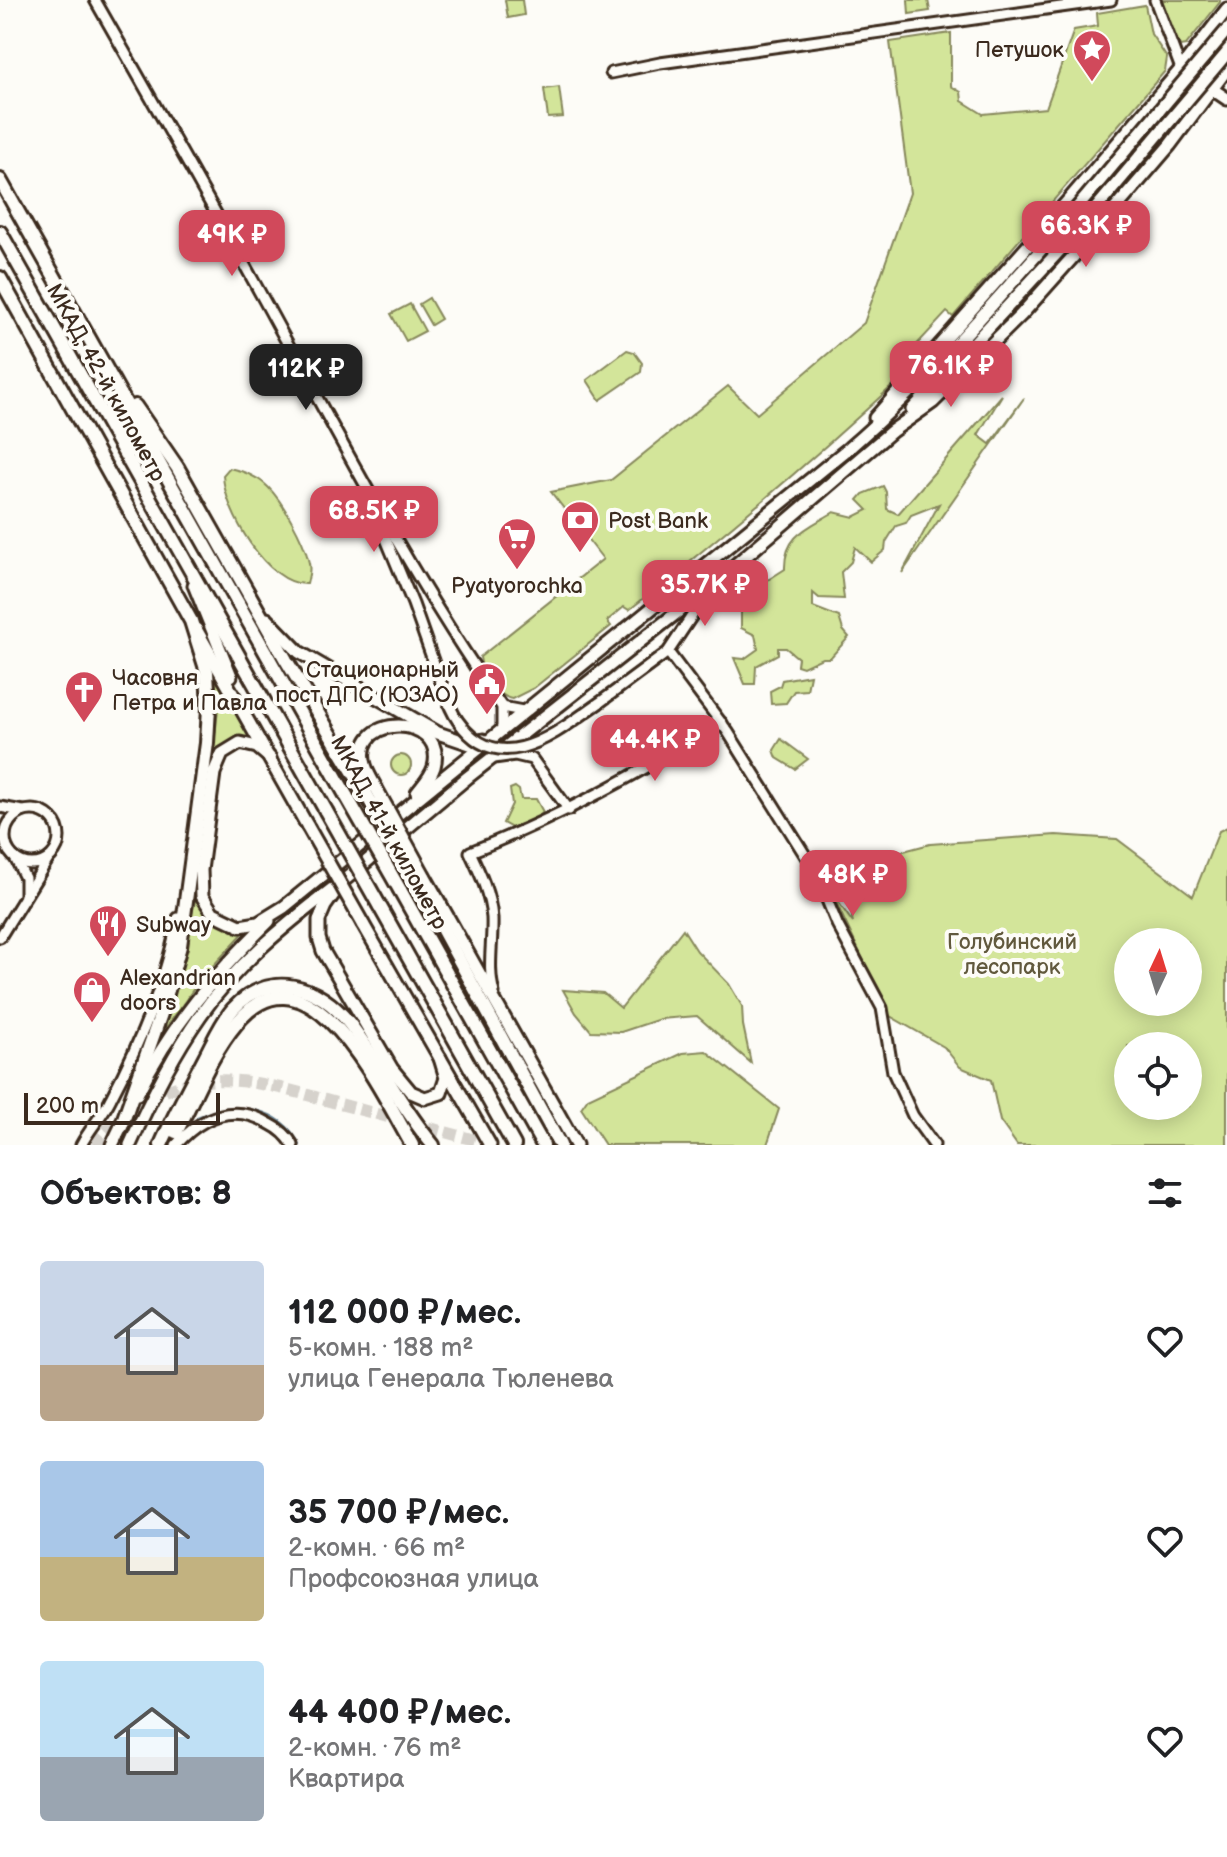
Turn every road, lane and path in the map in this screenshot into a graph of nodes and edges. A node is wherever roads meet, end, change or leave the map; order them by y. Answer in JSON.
{"nodes":[{"id":1,"x":95,"y":0,"type":"edge"},
{"id":2,"x":1111,"y":0,"type":"edge"},
{"id":3,"x":1155,"y":0,"type":"edge"},
{"id":4,"x":1227,"y":9,"type":"edge"},
{"id":5,"x":1227,"y":30,"type":"edge"},
{"id":6,"x":1227,"y":53,"type":"edge"},
{"id":7,"x":1181,"y":69,"type":"junction"},
{"id":8,"x":611,"y":73,"type":"dead end"},
{"id":9,"x":1222,"y":80,"type":"edge"},
{"id":10,"x":1227,"y":101,"type":"edge"},
{"id":11,"x":1198,"y":109,"type":"junction"},
{"id":12,"x":1123,"y":136,"type":"junction"},
{"id":13,"x":1160,"y":157,"type":"junction"},
{"id":14,"x":0,"y":180,"type":"edge"},
{"id":15,"x":0,"y":232,"type":"edge"},
{"id":16,"x":0,"y":278,"type":"edge"},
{"id":17,"x":108,"y":372,"type":"junction"},
{"id":18,"x":892,"y":431,"type":"junction"},
{"id":19,"x":849,"y":448,"type":"junction"},
{"id":20,"x":367,"y":492,"type":"junction"},
{"id":21,"x":180,"y":551,"type":"junction"},
{"id":22,"x":712,"y":585,"type":"junction"},
{"id":23,"x":253,"y":602,"type":"junction"},
{"id":24,"x":191,"y":621,"type":"junction"},
{"id":25,"x":668,"y":652,"type":"junction"},
{"id":26,"x":502,"y":707,"type":"junction"},
{"id":27,"x":523,"y":711,"type":"junction"},
{"id":28,"x":250,"y":721,"type":"junction"},
{"id":29,"x":722,"y":723,"type":"junction"},
{"id":30,"x":498,"y":731,"type":"junction"},
{"id":31,"x":270,"y":758,"type":"junction"},
{"id":32,"x":494,"y":758,"type":"junction"},
{"id":33,"x":366,"y":781,"type":"junction"},
{"id":34,"x":407,"y":806,"type":"junction"},
{"id":35,"x":0,"y":810,"type":"edge"},
{"id":36,"x":569,"y":810,"type":"junction"},
{"id":37,"x":27,"y":811,"type":"junction"},
{"id":38,"x":6,"y":832,"type":"junction"},
{"id":39,"x":13,"y":856,"type":"junction"},
{"id":40,"x":51,"y":856,"type":"junction"},
{"id":41,"x":420,"y":878,"type":"junction"},
{"id":42,"x":188,"y":879,"type":"junction"},
{"id":43,"x":342,"y":882,"type":"junction"},
{"id":44,"x":25,"y":900,"type":"junction"},
{"id":45,"x":284,"y":907,"type":"junction"},
{"id":46,"x":0,"y":937,"type":"edge"},
{"id":47,"x":501,"y":1016,"type":"junction"},
{"id":48,"x":440,"y":1058,"type":"junction"},
{"id":49,"x":476,"y":1120,"type":"junction"},
{"id":50,"x":121,"y":1127,"type":"junction"},
{"id":51,"x":132,"y":1142,"type":"edge"},
{"id":52,"x":542,"y":1144,"type":"edge"},
{"id":53,"x":81,"y":1145,"type":"edge"},
{"id":54,"x":112,"y":1145,"type":"edge"},
{"id":55,"x":161,"y":1145,"type":"edge"},
{"id":56,"x":168,"y":1145,"type":"edge"},
{"id":57,"x":176,"y":1145,"type":"edge"},
{"id":58,"x":293,"y":1145,"type":"edge"},
{"id":59,"x":412,"y":1145,"type":"edge"},
{"id":60,"x":433,"y":1145,"type":"edge"},
{"id":61,"x":483,"y":1145,"type":"edge"},
{"id":62,"x":490,"y":1145,"type":"edge"},
{"id":63,"x":514,"y":1145,"type":"edge"},
{"id":64,"x":560,"y":1145,"type":"edge"},
{"id":65,"x":576,"y":1145,"type":"edge"},
{"id":66,"x":934,"y":1145,"type":"edge"}],
"edges":[{"from":1,"to":20,"type":"street"},
{"from":2,"to":8,"type":"street"},
{"from":3,"to":7,"type":"street"},
{"from":4,"to":7,"type":"main road"},
{"from":5,"to":19,"type":"main road","bridge":true},
{"from":6,"to":18,"type":"main road","bridge":true},
{"from":7,"to":9,"type":"main road"},
{"from":7,"to":12,"type":"main road"},
{"from":9,"to":10,"type":"main road"},
{"from":9,"to":11,"type":"main road"},
{"from":10,"to":11,"type":"main road"},
{"from":11,"to":13,"type":"main road"},
{"from":12,"to":13,"type":"main road"},
{"from":12,"to":19,"type":"main road"},
{"from":13,"to":18,"type":"main road"},
{"from":14,"to":17,"type":"highway","name":"МКАД, 42-й километр"},
{"from":15,"to":21,"type":"highway","name":"МКАД, 42-й километр"},
{"from":16,"to":24,"type":"highway"},
{"from":17,"to":23,"type":"highway"},
{"from":17,"to":52,"type":"highway","name":"МКАД, 41-й километр","bridge":true},
{"from":18,"to":22,"type":"main road"},
{"from":19,"to":27,"type":"main road"},
{"from":20,"to":25,"type":"street","bridge":true},
{"from":20,"to":26,"type":"street"},
{"from":21,"to":28,"type":"main road"},
{"from":21,"to":63,"type":"highway","name":"МКАД, 41-й километр","bridge":true},
{"from":22,"to":25,"type":"street"},
{"from":22,"to":32,"type":"main road"},
{"from":23,"to":30,"type":"main road"},
{"from":23,"to":33,"type":"highway"},
{"from":24,"to":28,"type":"main road"},
{"from":24,"to":42,"type":"highway"},
{"from":25,"to":29,"type":"street"},
{"from":26,"to":27,"type":"street"},
{"from":26,"to":30,"type":"street"},
{"from":27,"to":30,"type":"main road"},
{"from":28,"to":31,"type":"main road"},
{"from":29,"to":36,"type":"street"},
{"from":29,"to":66,"type":"street"},
{"from":30,"to":34,"type":"main road"},
{"from":31,"to":45,"type":"main road"},
{"from":31,"to":48,"type":"main road","bridge":true},
{"from":32,"to":36,"type":"street"},
{"from":32,"to":43,"type":"main road"},
{"from":33,"to":34,"type":"main road"},
{"from":33,"to":41,"type":"highway","bridge":true},
{"from":33,"to":41,"type":"main road","bridge":true},
{"from":34,"to":45,"type":"main road"},
{"from":35,"to":37,"type":"street"},
{"from":35,"to":38,"type":"street"},
{"from":36,"to":47,"type":"street"},
{"from":37,"to":38,"type":"street"},
{"from":37,"to":40,"type":"street"},
{"from":38,"to":39,"type":"street"},
{"from":39,"to":40,"type":"street"},
{"from":39,"to":44,"type":"street"},
{"from":40,"to":44,"type":"street"},
{"from":41,"to":47,"type":"main road"},
{"from":41,"to":64,"type":"highway"},
{"from":42,"to":50,"type":"highway"},
{"from":42,"to":53,"type":"street"},
{"from":43,"to":48,"type":"main road"},
{"from":43,"to":51,"type":"main road"},
{"from":44,"to":46,"type":"street"},
{"from":45,"to":50,"type":"main road"},
{"from":47,"to":65,"type":"main road"},
{"from":48,"to":49,"type":"main road"},
{"from":49,"to":61,"type":"street"},
{"from":49,"to":62,"type":"main road"},
{"from":50,"to":54,"type":"main road"},
{"from":55,"to":60,"type":"highway"},
{"from":56,"to":59,"type":"highway"},
{"from":57,"to":58,"type":"street"}]}
